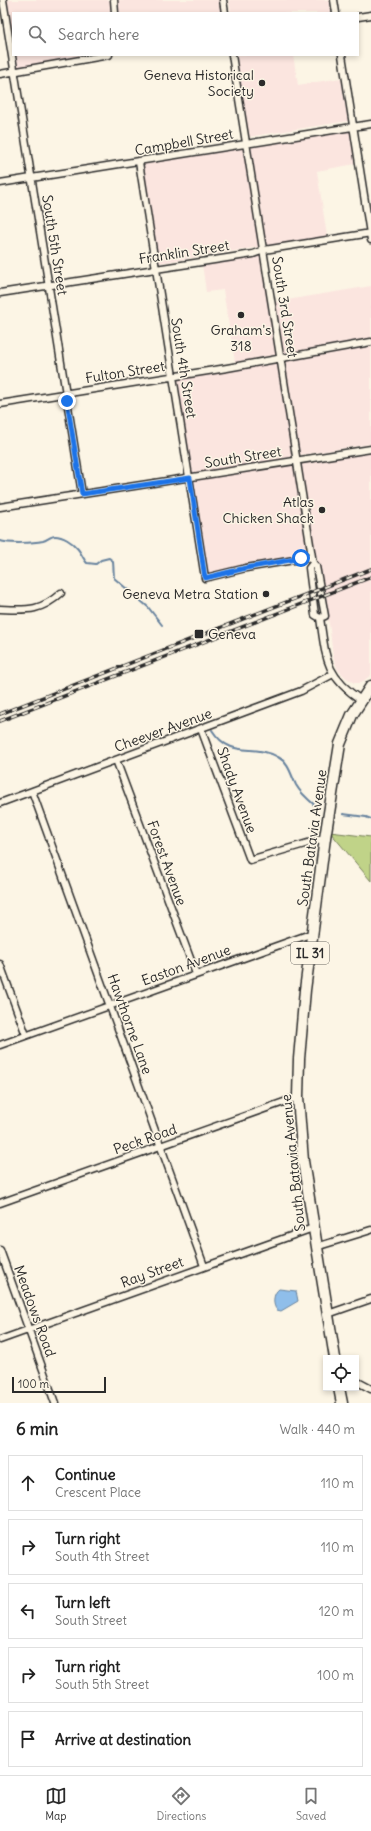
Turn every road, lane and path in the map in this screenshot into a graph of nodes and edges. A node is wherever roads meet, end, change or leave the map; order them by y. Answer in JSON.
{"nodes":[{"id":1,"x":3,"y":0,"type":"edge"},
{"id":2,"x":114,"y":0,"type":"edge"},
{"id":3,"x":223,"y":0,"type":"edge"},
{"id":4,"x":334,"y":0,"type":"edge"},
{"id":5,"x":115,"y":12,"type":"edge"},
{"id":6,"x":226,"y":12,"type":"edge"},
{"id":7,"x":336,"y":12,"type":"edge"},
{"id":8,"x":371,"y":15,"type":"edge"},
{"id":9,"x":359,"y":17,"type":"edge"},
{"id":10,"x":12,"y":49,"type":"edge"},
{"id":11,"x":13,"y":56,"type":"edge"},
{"id":12,"x":103,"y":56,"type":"edge"},
{"id":13,"x":232,"y":56,"type":"edge"},
{"id":14,"x":342,"y":56,"type":"edge"},
{"id":15,"x":16,"y":71,"type":"junction"},
{"id":16,"x":0,"y":74,"type":"edge"},
{"id":17,"x":371,"y":124,"type":"edge"},
{"id":18,"x":353,"y":126,"type":"junction"},
{"id":19,"x":246,"y":143,"type":"junction"},
{"id":20,"x":139,"y":162,"type":"junction"},
{"id":21,"x":32,"y":178,"type":"junction"},
{"id":22,"x":0,"y":183,"type":"edge"},
{"id":23,"x":371,"y":236,"type":"edge"},
{"id":24,"x":264,"y":250,"type":"junction"},
{"id":25,"x":156,"y":269,"type":"junction"},
{"id":26,"x":49,"y":286,"type":"junction"},
{"id":27,"x":0,"y":293,"type":"edge"},
{"id":28,"x":371,"y":342,"type":"edge"},
{"id":29,"x":281,"y":359,"type":"junction"},
{"id":30,"x":173,"y":377,"type":"junction"},
{"id":31,"x":66,"y":393,"type":"junction"},
{"id":32,"x":0,"y":404,"type":"edge"},
{"id":33,"x":371,"y":449,"type":"edge"},
{"id":34,"x":296,"y":461,"type":"junction"},
{"id":35,"x":190,"y":478,"type":"junction"},
{"id":36,"x":82,"y":494,"type":"junction"},
{"id":37,"x":0,"y":507,"type":"edge"},
{"id":38,"x":312,"y":560,"type":"junction"},
{"id":39,"x":61,"y":593,"type":"dead end"},
{"id":40,"x":0,"y":608,"type":"edge"},
{"id":41,"x":333,"y":674,"type":"junction"},
{"id":42,"x":371,"y":686,"type":"edge"},
{"id":43,"x":361,"y":700,"type":"junction"},
{"id":44,"x":201,"y":729,"type":"junction"},
{"id":45,"x":116,"y":760,"type":"junction"},
{"id":46,"x":32,"y":791,"type":"junction"},
{"id":47,"x":0,"y":803,"type":"edge"},
{"id":48,"x":325,"y":838,"type":"junction"},
{"id":49,"x":312,"y":933,"type":"junction"},
{"id":50,"x":0,"y":964,"type":"edge"},
{"id":51,"x":196,"y":974,"type":"junction"},
{"id":52,"x":111,"y":1005,"type":"junction"},
{"id":53,"x":26,"y":1035,"type":"junction"},
{"id":54,"x":0,"y":1045,"type":"edge"},
{"id":55,"x":298,"y":1097,"type":"junction"},
{"id":56,"x":162,"y":1146,"type":"junction"},
{"id":57,"x":0,"y":1203,"type":"edge"},
{"id":58,"x":313,"y":1228,"type":"junction"},
{"id":59,"x":371,"y":1230,"type":"edge"},
{"id":60,"x":316,"y":1247,"type":"junction"},
{"id":61,"x":0,"y":1250,"type":"edge"},
{"id":62,"x":204,"y":1266,"type":"junction"},
{"id":63,"x":371,"y":1299,"type":"edge"},
{"id":64,"x":328,"y":1314,"type":"junction"},
{"id":65,"x":30,"y":1329,"type":"junction"},
{"id":66,"x":0,"y":1340,"type":"edge"},
{"id":67,"x":335,"y":1355,"type":"edge"},
{"id":68,"x":359,"y":1382,"type":"edge"},
{"id":69,"x":371,"y":1388,"type":"edge"},
{"id":70,"x":340,"y":1391,"type":"edge"},
{"id":71,"x":55,"y":1403,"type":"edge"},
{"id":72,"x":342,"y":1403,"type":"edge"}],
"edges":[{"from":1,"to":10,"type":"street","name":"South 5th Street"},
{"from":2,"to":5,"type":"street"},
{"from":3,"to":6,"type":"street"},
{"from":4,"to":7,"type":"street"},
{"from":8,"to":9,"type":"street"},
{"from":11,"to":15,"type":"street","name":"South 5th Street"},
{"from":12,"to":15,"type":"street"},
{"from":13,"to":19,"type":"street","name":"South 3rd Street"},
{"from":14,"to":18,"type":"street"},
{"from":15,"to":16,"type":"street"},
{"from":15,"to":21,"type":"street","name":"South 5th Street"},
{"from":17,"to":18,"type":"street","name":"Campbell Street"},
{"from":18,"to":19,"type":"street","name":"Campbell Street"},
{"from":18,"to":23,"type":"street"},
{"from":19,"to":20,"type":"street","name":"Campbell Street"},
{"from":19,"to":24,"type":"street","name":"South 3rd Street"},
{"from":20,"to":21,"type":"street","name":"Campbell Street"},
{"from":20,"to":25,"type":"street","name":"South 4th Street"},
{"from":21,"to":22,"type":"street","name":"Campbell Street"},
{"from":21,"to":26,"type":"street","name":"South 5th Street"},
{"from":23,"to":24,"type":"street","name":"Franklin Street"},
{"from":24,"to":25,"type":"street","name":"Franklin Street"},
{"from":24,"to":29,"type":"street","name":"South 3rd Street"},
{"from":25,"to":26,"type":"street","name":"Franklin Street"},
{"from":25,"to":30,"type":"street","name":"South 4th Street"},
{"from":26,"to":27,"type":"street","name":"Franklin Street"},
{"from":26,"to":31,"type":"street","name":"South 5th Street"},
{"from":28,"to":29,"type":"street","name":"Fulton Street"},
{"from":29,"to":30,"type":"street","name":"Fulton Street"},
{"from":29,"to":34,"type":"street","name":"South 3rd Street"},
{"from":30,"to":31,"type":"street","name":"Fulton Street"},
{"from":30,"to":35,"type":"street","name":"South 4th Street"},
{"from":31,"to":32,"type":"street","name":"Fulton Street"},
{"from":31,"to":36,"type":"street","name":"South 5th Street"},
{"from":33,"to":34,"type":"street","name":"South Street"},
{"from":34,"to":35,"type":"street","name":"South Street"},
{"from":34,"to":38,"type":"street","name":"South 3rd Street"},
{"from":35,"to":36,"type":"street","name":"South Street"},
{"from":35,"to":38,"type":"street","name":"South 4th Street"},
{"from":36,"to":37,"type":"street","name":"South Street"},
{"from":38,"to":41,"type":"street","name":"South 3rd Street"},
{"from":39,"to":40,"type":"street"},
{"from":41,"to":43,"type":"street","name":"South 3rd Street"},
{"from":41,"to":44,"type":"street","name":"Cheever Avenue"},
{"from":42,"to":43,"type":"main road","name":"South Batavia Avenue","number":"IL 31"},
{"from":43,"to":48,"type":"main road","name":"South Batavia Avenue","number":"IL 31"},
{"from":44,"to":45,"type":"street","name":"Cheever Avenue"},
{"from":44,"to":48,"type":"street","name":"Shady Avenue"},
{"from":45,"to":46,"type":"street","name":"Cheever Avenue"},
{"from":45,"to":51,"type":"street","name":"Forest Avenue"},
{"from":46,"to":47,"type":"street","name":"Cheever Avenue"},
{"from":46,"to":52,"type":"street","name":"Hawthorne Lane"},
{"from":48,"to":49,"type":"main road","name":"South Batavia Avenue","number":"IL 31"},
{"from":49,"to":51,"type":"street","name":"Easton Avenue"},
{"from":49,"to":55,"type":"main road","name":"South Batavia Avenue","number":"IL 31"},
{"from":50,"to":53,"type":"street"},
{"from":51,"to":52,"type":"street","name":"Easton Avenue"},
{"from":52,"to":53,"type":"street","name":"Easton Avenue"},
{"from":52,"to":56,"type":"street","name":"Hawthorne Lane"},
{"from":53,"to":54,"type":"street","name":"Easton Avenue"},
{"from":55,"to":56,"type":"street","name":"Peck Road"},
{"from":55,"to":58,"type":"main road","name":"South Batavia Avenue","number":"IL 31"},
{"from":56,"to":57,"type":"street","name":"Peck Road"},
{"from":56,"to":62,"type":"street","name":"Hawthorne Lane"},
{"from":58,"to":60,"type":"main road","name":"South Batavia Avenue","number":"IL 31"},
{"from":58,"to":62,"type":"street","name":"Ray Street"},
{"from":59,"to":60,"type":"street"},
{"from":60,"to":64,"type":"main road","name":"South Batavia Avenue","number":"IL 31"},
{"from":61,"to":65,"type":"street","name":"Meadows Road"},
{"from":62,"to":65,"type":"street","name":"Ray Street"},
{"from":63,"to":64,"type":"street"},
{"from":64,"to":67,"type":"main road","name":"South Batavia Avenue","number":"IL 31"},
{"from":65,"to":66,"type":"street","name":"Ray Street"},
{"from":65,"to":71,"type":"street","name":"Meadows Road"},
{"from":68,"to":69,"type":"street"},
{"from":70,"to":72,"type":"main road"}]}
